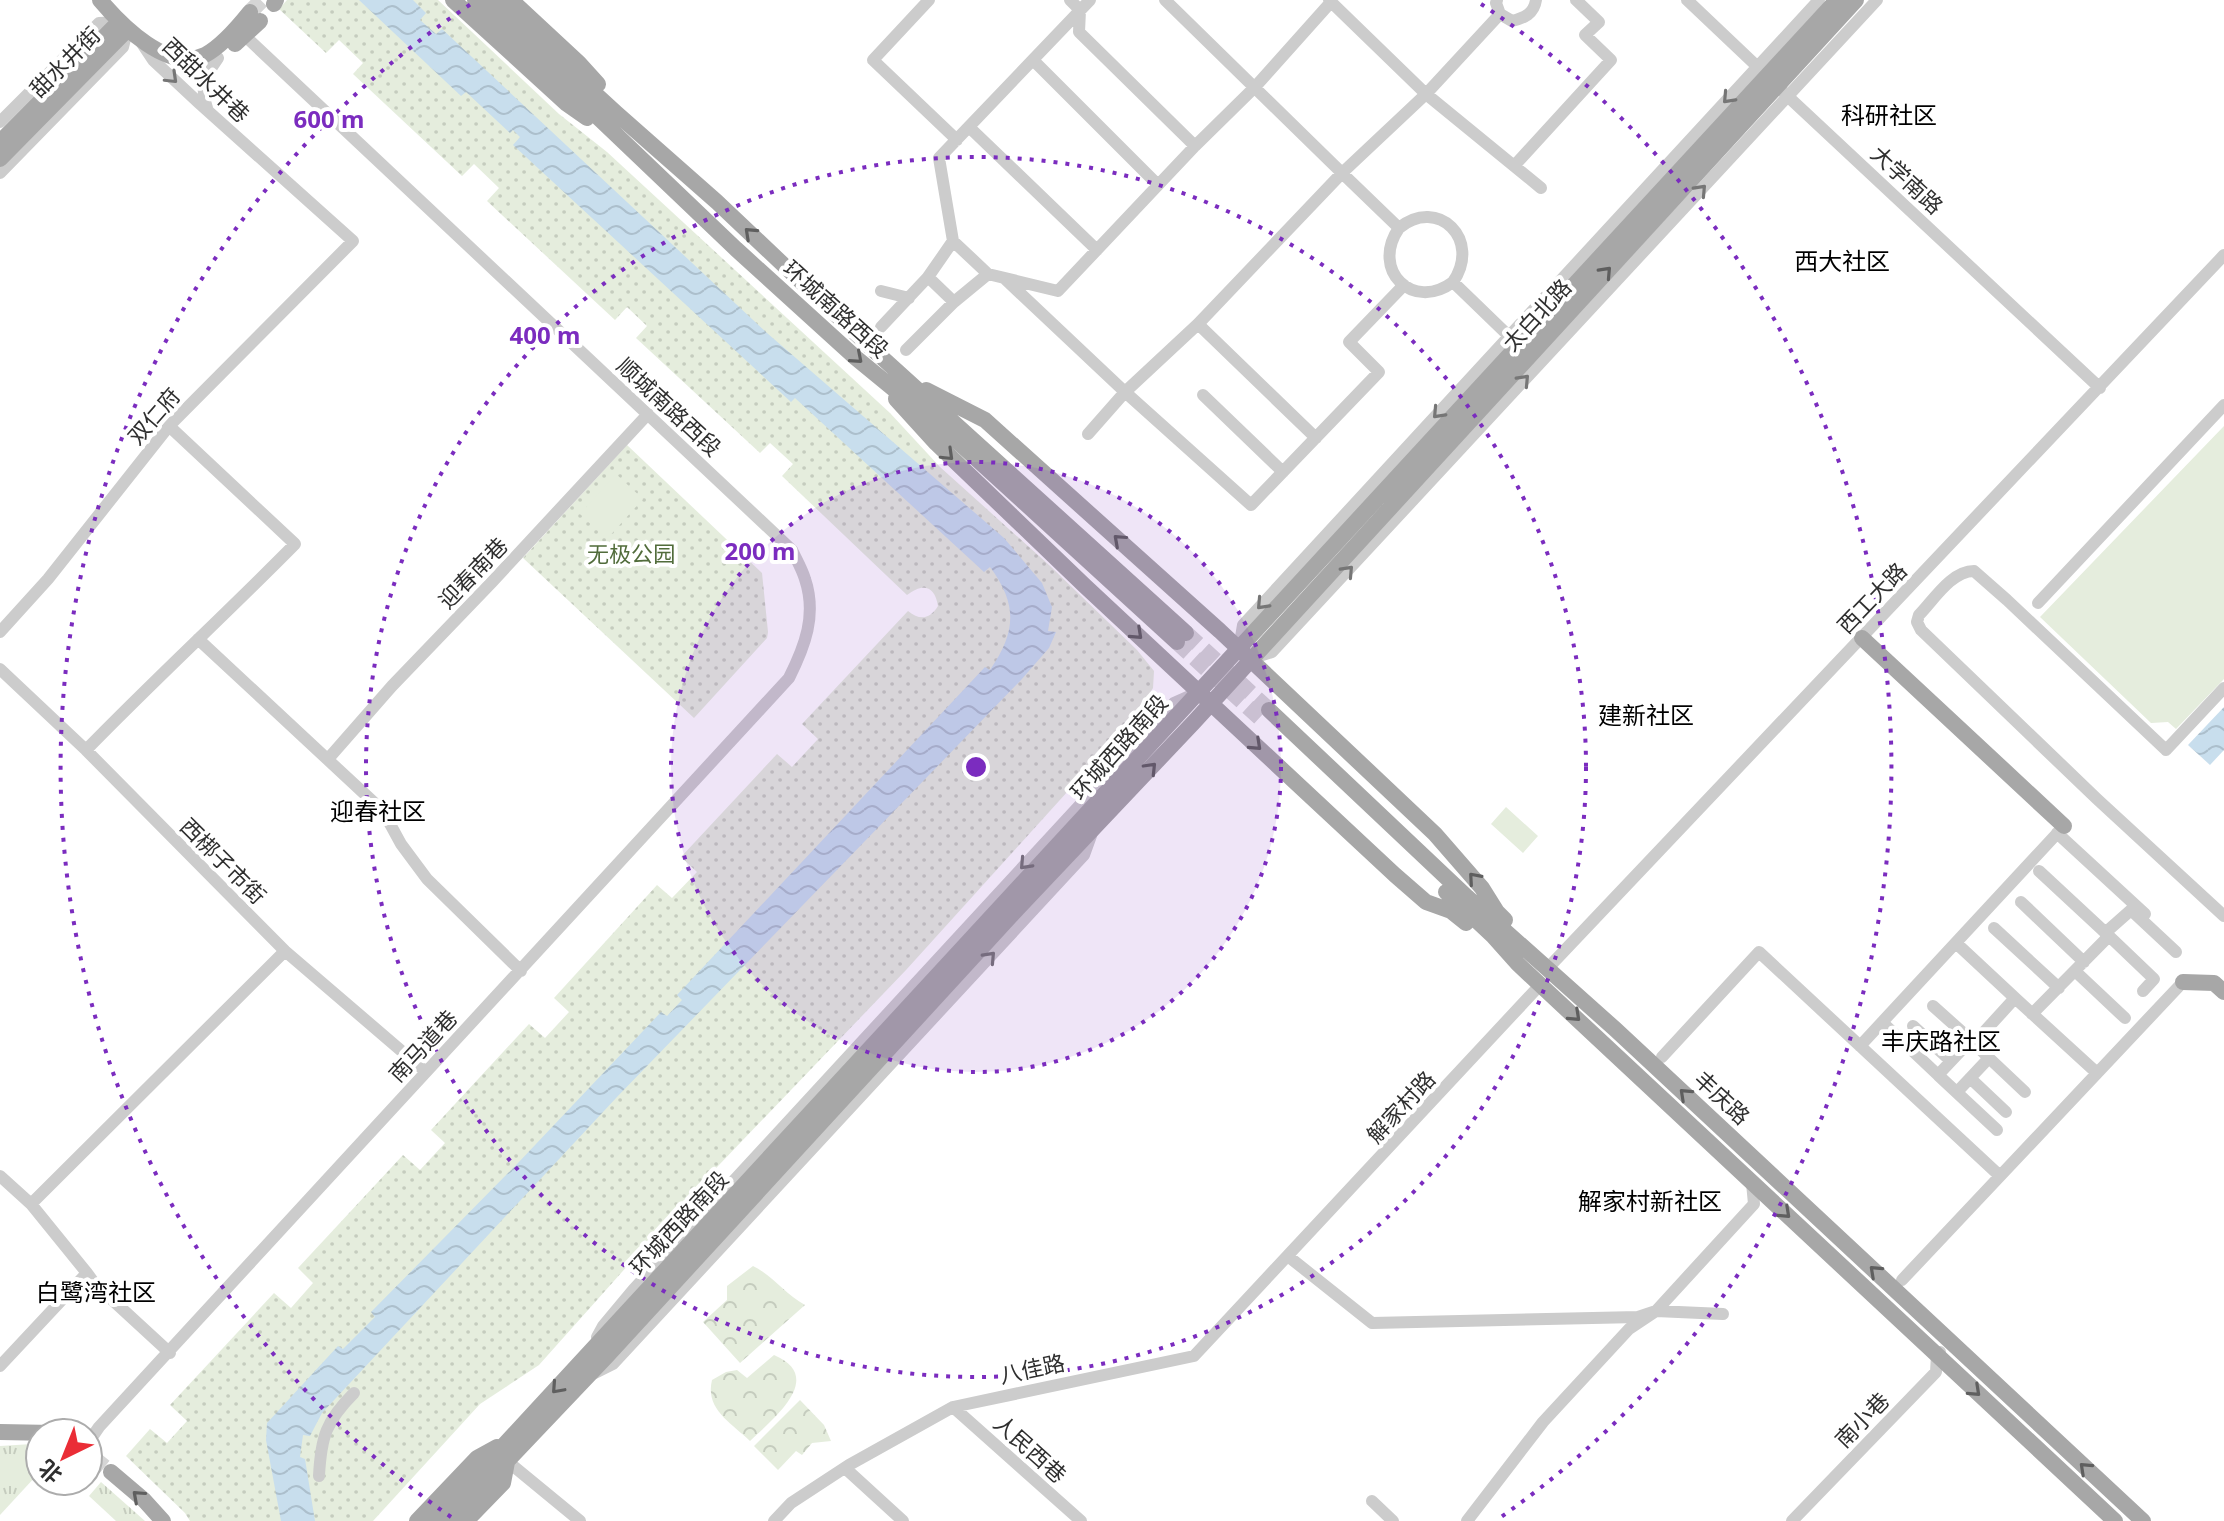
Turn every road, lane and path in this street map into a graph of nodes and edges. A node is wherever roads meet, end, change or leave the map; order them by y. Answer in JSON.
{"nodes":[{"id":1,"x":100,"y":0,"type":"edge"},
{"id":2,"x":453,"y":0,"type":"edge"},
{"id":3,"x":475,"y":0,"type":"edge"},
{"id":4,"x":493,"y":0,"type":"edge"},
{"id":5,"x":511,"y":0,"type":"edge"},
{"id":6,"x":929,"y":0,"type":"edge"},
{"id":7,"x":1070,"y":0,"type":"edge"},
{"id":8,"x":1165,"y":0,"type":"edge"},
{"id":9,"x":1497,"y":0,"type":"edge"},
{"id":10,"x":1536,"y":0,"type":"edge"},
{"id":11,"x":1687,"y":0,"type":"edge"},
{"id":12,"x":1819,"y":0,"type":"edge"},
{"id":13,"x":1837,"y":0,"type":"edge"},
{"id":14,"x":1856,"y":0,"type":"edge"},
{"id":15,"x":1877,"y":0,"type":"edge"},
{"id":16,"x":1330,"y":1,"type":"edge"},
{"id":17,"x":1581,"y":2,"type":"edge"},
{"id":18,"x":1085,"y":5,"type":"edge"},
{"id":19,"x":1500,"y":14,"type":"junction"},
{"id":20,"x":123,"y":26,"type":"junction"},
{"id":21,"x":244,"y":35,"type":"junction"},
{"id":22,"x":141,"y":42,"type":"junction"},
{"id":23,"x":212,"y":56,"type":"junction"},
{"id":24,"x":1033,"y":60,"type":"junction"},
{"id":25,"x":1772,"y":81,"type":"junction"},
{"id":26,"x":1255,"y":87,"type":"junction"},
{"id":27,"x":1426,"y":94,"type":"junction"},
{"id":28,"x":207,"y":112,"type":"junction"},
{"id":29,"x":0,"y":122,"type":"edge"},
{"id":30,"x":969,"y":127,"type":"junction"},
{"id":31,"x":618,"y":138,"type":"junction"},
{"id":32,"x":957,"y":140,"type":"junction"},
{"id":33,"x":0,"y":142,"type":"edge"},
{"id":34,"x":1195,"y":146,"type":"junction"},
{"id":35,"x":665,"y":155,"type":"junction"},
{"id":36,"x":0,"y":159,"type":"edge"},
{"id":37,"x":1514,"y":166,"type":"junction"},
{"id":38,"x":0,"y":173,"type":"edge"},
{"id":39,"x":1342,"y":173,"type":"junction"},
{"id":40,"x":1158,"y":185,"type":"junction"},
{"id":41,"x":1541,"y":188,"type":"dead end"},
{"id":42,"x":1399,"y":228,"type":"junction"},
{"id":43,"x":353,"y":241,"type":"joint"},
{"id":44,"x":953,"y":241,"type":"junction"},
{"id":45,"x":1097,"y":250,"type":"junction"},
{"id":46,"x":2224,"y":255,"type":"edge"},
{"id":47,"x":988,"y":274,"type":"junction"},
{"id":48,"x":928,"y":277,"type":"junction"},
{"id":49,"x":1005,"y":279,"type":"junction"},
{"id":50,"x":1453,"y":282,"type":"junction"},
{"id":51,"x":1404,"y":285,"type":"junction"},
{"id":52,"x":881,"y":291,"type":"dead end"},
{"id":53,"x":909,"y":298,"type":"junction"},
{"id":54,"x":954,"y":302,"type":"junction"},
{"id":55,"x":1198,"y":324,"type":"junction"},
{"id":56,"x":881,"y":327,"type":"dead end"},
{"id":57,"x":1514,"y":340,"type":"junction"},
{"id":58,"x":906,"y":350,"type":"dead end"},
{"id":59,"x":878,"y":376,"type":"junction"},
{"id":60,"x":909,"y":382,"type":"junction"},
{"id":61,"x":2100,"y":388,"type":"junction"},
{"id":62,"x":1125,"y":392,"type":"junction"},
{"id":63,"x":1203,"y":395,"type":"dead end"},
{"id":64,"x":2224,"y":405,"type":"edge"},
{"id":65,"x":648,"y":414,"type":"junction"},
{"id":66,"x":169,"y":426,"type":"junction"},
{"id":67,"x":1088,"y":434,"type":"dead end"},
{"id":68,"x":1316,"y":438,"type":"junction"},
{"id":69,"x":1283,"y":472,"type":"junction"},
{"id":70,"x":2038,"y":603,"type":"dead end"},
{"id":71,"x":0,"y":632,"type":"edge"},
{"id":72,"x":1862,"y":638,"type":"junction"},
{"id":73,"x":198,"y":639,"type":"junction"},
{"id":74,"x":1244,"y":654,"type":"junction"},
{"id":75,"x":0,"y":669,"type":"edge"},
{"id":76,"x":789,"y":678,"type":"joint"},
{"id":77,"x":2224,"y":688,"type":"edge"},
{"id":78,"x":1205,"y":698,"type":"junction"},
{"id":79,"x":86,"y":750,"type":"junction"},
{"id":80,"x":328,"y":759,"type":"junction"},
{"id":81,"x":1060,"y":826,"type":"junction"},
{"id":82,"x":2061,"y":830,"type":"junction"},
{"id":83,"x":1051,"y":855,"type":"junction"},
{"id":84,"x":2039,"y":871,"type":"dead end"},
{"id":85,"x":2021,"y":902,"type":"dead end"},
{"id":86,"x":2145,"y":914,"type":"dead end"},
{"id":87,"x":2224,"y":916,"type":"edge"},
{"id":88,"x":1994,"y":928,"type":"dead end"},
{"id":89,"x":2107,"y":935,"type":"junction"},
{"id":90,"x":1956,"y":943,"type":"junction"},
{"id":91,"x":285,"y":951,"type":"junction"},
{"id":92,"x":2176,"y":952,"type":"dead end"},
{"id":93,"x":2084,"y":962,"type":"junction"},
{"id":94,"x":1518,"y":964,"type":"junction"},
{"id":95,"x":1544,"y":964,"type":"junction"},
{"id":96,"x":521,"y":971,"type":"junction"},
{"id":97,"x":2075,"y":971,"type":"junction"},
{"id":98,"x":2183,"y":982,"type":"joint"},
{"id":99,"x":1541,"y":984,"type":"junction"},
{"id":100,"x":2059,"y":988,"type":"junction"},
{"id":101,"x":2143,"y":991,"type":"dead end"},
{"id":102,"x":2224,"y":992,"type":"edge"},
{"id":103,"x":2015,"y":998,"type":"junction"},
{"id":104,"x":1933,"y":1006,"type":"dead end"},
{"id":105,"x":2032,"y":1014,"type":"junction"},
{"id":106,"x":2125,"y":1018,"type":"dead end"},
{"id":107,"x":1882,"y":1022,"type":"junction"},
{"id":108,"x":1913,"y":1026,"type":"dead end"},
{"id":109,"x":1972,"y":1042,"type":"junction"},
{"id":110,"x":1860,"y":1046,"type":"junction"},
{"id":111,"x":1662,"y":1057,"type":"dead end"},
{"id":112,"x":1989,"y":1058,"type":"junction"},
{"id":113,"x":1951,"y":1061,"type":"junction"},
{"id":114,"x":426,"y":1072,"type":"junction"},
{"id":115,"x":2097,"y":1073,"type":"junction"},
{"id":116,"x":1938,"y":1075,"type":"junction"},
{"id":117,"x":1970,"y":1078,"type":"junction"},
{"id":118,"x":1957,"y":1092,"type":"junction"},
{"id":119,"x":2025,"y":1092,"type":"dead end"},
{"id":120,"x":2006,"y":1112,"type":"dead end"},
{"id":121,"x":1997,"y":1130,"type":"dead end"},
{"id":122,"x":0,"y":1176,"type":"edge"},
{"id":123,"x":2000,"y":1176,"type":"junction"},
{"id":124,"x":1752,"y":1183,"type":"junction"},
{"id":125,"x":31,"y":1204,"type":"junction"},
{"id":126,"x":1289,"y":1257,"type":"junction"},
{"id":127,"x":87,"y":1273,"type":"junction"},
{"id":128,"x":1902,"y":1280,"type":"dead end"},
{"id":129,"x":1656,"y":1311,"type":"junction"},
{"id":130,"x":1723,"y":1314,"type":"dead end"},
{"id":131,"x":1950,"y":1341,"type":"junction"},
{"id":132,"x":591,"y":1350,"type":"junction"},
{"id":133,"x":170,"y":1353,"type":"junction"},
{"id":134,"x":1937,"y":1355,"type":"junction"},
{"id":135,"x":0,"y":1366,"type":"edge"},
{"id":136,"x":354,"y":1393,"type":"dead end"},
{"id":137,"x":953,"y":1407,"type":"junction"},
{"id":138,"x":104,"y":1422,"type":"edge"},
{"id":139,"x":0,"y":1432,"type":"edge"},
{"id":140,"x":24,"y":1432,"type":"edge"},
{"id":141,"x":512,"y":1438,"type":"junction"},
{"id":142,"x":507,"y":1461,"type":"junction"},
{"id":143,"x":845,"y":1468,"type":"junction"},
{"id":144,"x":111,"y":1472,"type":"tunnel mouth"},
{"id":145,"x":319,"y":1476,"type":"dead end"},
{"id":146,"x":1372,"y":1501,"type":"dead end"},
{"id":147,"x":163,"y":1521,"type":"edge"},
{"id":148,"x":417,"y":1521,"type":"edge"},
{"id":149,"x":434,"y":1521,"type":"edge"},
{"id":150,"x":450,"y":1521,"type":"edge"},
{"id":151,"x":466,"y":1521,"type":"edge"},
{"id":152,"x":580,"y":1521,"type":"edge"},
{"id":153,"x":774,"y":1521,"type":"edge"},
{"id":154,"x":903,"y":1521,"type":"edge"},
{"id":155,"x":1081,"y":1521,"type":"edge"},
{"id":156,"x":1393,"y":1521,"type":"edge"},
{"id":157,"x":1467,"y":1521,"type":"edge"},
{"id":158,"x":1792,"y":1521,"type":"edge"},
{"id":159,"x":2115,"y":1521,"type":"edge"},
{"id":160,"x":2143,"y":1521,"type":"edge"}],
"edges":[{"from":1,"to":20,"type":"main road"},
{"from":2,"to":31,"type":"main road"},
{"from":3,"to":31,"type":"main road","name":"环城南路西段"},
{"from":4,"to":35,"type":"main road","name":"环城南路西段"},
{"from":5,"to":35,"type":"main road","name":"环城南路西段"},
{"from":6,"to":32,"type":"street"},
{"from":7,"to":18,"type":"street"},
{"from":8,"to":26,"type":"street"},
{"from":9,"to":19,"type":"street"},
{"from":10,"to":19,"type":"street"},
{"from":11,"to":25,"type":"street","name":"大学南路"},
{"from":12,"to":25,"type":"street"},
{"from":13,"to":25,"type":"main road","name":"太白北路"},
{"from":14,"to":25,"type":"main road","name":"太白北路"},
{"from":15,"to":25,"type":"street"},
{"from":16,"to":26,"type":"street"},
{"from":16,"to":27,"type":"street"},
{"from":17,"to":37,"type":"street"},
{"from":18,"to":24,"type":"street"},
{"from":18,"to":34,"type":"street"},
{"from":19,"to":27,"type":"street"},
{"from":20,"to":22,"type":"main road"},
{"from":20,"to":29,"type":"street"},
{"from":20,"to":33,"type":"main road","name":"甜水井街"},
{"from":20,"to":36,"type":"main road","name":"甜水井街"},
{"from":20,"to":38,"type":"street"},
{"from":21,"to":23,"type":"main road"},
{"from":21,"to":23,"type":"main road"},
{"from":21,"to":65,"type":"street","name":"顺城南路西段"},
{"from":22,"to":23,"type":"main road"},
{"from":22,"to":28,"type":"street","name":"西甜水井巷","one_way":true},
{"from":23,"to":28,"type":"street"},
{"from":24,"to":30,"type":"street"},
{"from":24,"to":40,"type":"street"},
{"from":25,"to":57,"type":"main road","name":"太白北路","one_way":true},
{"from":25,"to":61,"type":"street","name":"大学南路"},
{"from":74,"to":25,"type":"main road","name":"太白北路","one_way":true},
{"from":26,"to":34,"type":"street"},
{"from":26,"to":39,"type":"street"},
{"from":27,"to":37,"type":"street"},
{"from":27,"to":39,"type":"street"},
{"from":28,"to":43,"type":"street","name":"西甜水井巷"},
{"from":30,"to":32,"type":"street"},
{"from":30,"to":45,"type":"street"},
{"from":31,"to":59,"type":"main road","name":"环城南路西段","one_way":true},
{"from":32,"to":44,"type":"street"},
{"from":34,"to":40,"type":"street"},
{"from":60,"to":35,"type":"main road","name":"环城南路西段","one_way":true},
{"from":37,"to":41,"type":"street"},
{"from":39,"to":42,"type":"street"},
{"from":39,"to":55,"type":"street"},
{"from":40,"to":45,"type":"street"},
{"from":42,"to":50,"type":"street"},
{"from":42,"to":51,"type":"street"},
{"from":43,"to":66,"type":"street","name":"双仁府"},
{"from":44,"to":47,"type":"street"},
{"from":44,"to":48,"type":"street"},
{"from":45,"to":49,"type":"street"},
{"from":46,"to":61,"type":"street","name":"西工大路"},
{"from":47,"to":49,"type":"street"},
{"from":47,"to":54,"type":"street"},
{"from":48,"to":53,"type":"street"},
{"from":48,"to":54,"type":"street"},
{"from":49,"to":62,"type":"street"},
{"from":50,"to":51,"type":"street"},
{"from":50,"to":57,"type":"street"},
{"from":51,"to":68,"type":"street"},
{"from":52,"to":53,"type":"street"},
{"from":53,"to":56,"type":"street"},
{"from":54,"to":58,"type":"street"},
{"from":55,"to":62,"type":"street"},
{"from":55,"to":68,"type":"street"},
{"from":57,"to":74,"type":"main road","name":"太白北路","one_way":true},
{"from":59,"to":60,"type":"main road","name":"环城南路西段"},
{"from":59,"to":78,"type":"main road","one_way":true},
{"from":74,"to":60,"type":"main road","one_way":true},
{"from":61,"to":72,"type":"street","name":"西工大路"},
{"from":62,"to":67,"type":"street"},
{"from":62,"to":69,"type":"street"},
{"from":63,"to":69,"type":"street"},
{"from":64,"to":70,"type":"street"},
{"from":65,"to":76,"type":"street","name":"顺城南路西段"},
{"from":65,"to":80,"type":"street","name":"迎春南巷"},
{"from":66,"to":71,"type":"street","name":"双仁府"},
{"from":66,"to":73,"type":"street"},
{"from":68,"to":69,"type":"street"},
{"from":72,"to":82,"type":"main road"},
{"from":72,"to":95,"type":"street","name":"西工大路"},
{"from":73,"to":79,"type":"street"},
{"from":73,"to":80,"type":"street"},
{"from":74,"to":78,"type":"main road","name":"环城西路南段"},
{"from":95,"to":74,"type":"main road","one_way":true},
{"from":75,"to":79,"type":"street","name":"西梆子市街"},
{"from":76,"to":96,"type":"street","name":"南马道巷"},
{"from":77,"to":87,"type":"street"},
{"from":78,"to":81,"type":"street","name":"环城西路南段"},
{"from":78,"to":83,"type":"main road","name":"环城西路南段"},
{"from":78,"to":94,"type":"main road","one_way":true},
{"from":142,"to":78,"type":"main road","name":"环城西路南段","one_way":true},
{"from":79,"to":91,"type":"street","name":"西梆子市街"},
{"from":80,"to":96,"type":"street"},
{"from":81,"to":83,"type":"street"},
{"from":81,"to":132,"type":"street","name":"环城西路南段","one_way":true},
{"from":82,"to":86,"type":"street"},
{"from":82,"to":90,"type":"street"},
{"from":83,"to":132,"type":"main road","name":"环城西路南段"},
{"from":84,"to":89,"type":"street"},
{"from":85,"to":93,"type":"street"},
{"from":88,"to":100,"type":"street"},
{"from":89,"to":92,"type":"street"},
{"from":89,"to":93,"type":"street"},
{"from":89,"to":101,"type":"street"},
{"from":90,"to":103,"type":"street"},
{"from":90,"to":107,"type":"street"},
{"from":91,"to":114,"type":"street","name":"西梆子市街"},
{"from":91,"to":125,"type":"street"},
{"from":93,"to":97,"type":"street"},
{"from":94,"to":95,"type":"main road","name":"丰庆路"},
{"from":94,"to":99,"type":"main road","name":"丰庆路"},
{"from":131,"to":95,"type":"main road","name":"丰庆路","one_way":true},
{"from":96,"to":114,"type":"street","name":"南马道巷"},
{"from":97,"to":100,"type":"street"},
{"from":97,"to":106,"type":"street"},
{"from":98,"to":102,"type":"main road"},
{"from":98,"to":115,"type":"street"},
{"from":99,"to":124,"type":"main road","name":"丰庆路","one_way":true},
{"from":99,"to":126,"type":"street","name":"解家村路"},
{"from":100,"to":105,"type":"street"},
{"from":103,"to":105,"type":"street"},
{"from":103,"to":109,"type":"street"},
{"from":104,"to":109,"type":"street"},
{"from":105,"to":115,"type":"street"},
{"from":107,"to":110,"type":"street"},
{"from":107,"to":116,"type":"street"},
{"from":108,"to":113,"type":"street"},
{"from":109,"to":112,"type":"street"},
{"from":109,"to":113,"type":"street"},
{"from":110,"to":111,"type":"street"},
{"from":110,"to":123,"type":"street"},
{"from":112,"to":117,"type":"street"},
{"from":112,"to":119,"type":"street"},
{"from":113,"to":116,"type":"street"},
{"from":114,"to":133,"type":"street","name":"南马道巷"},
{"from":115,"to":123,"type":"street"},
{"from":116,"to":118,"type":"street"},
{"from":117,"to":118,"type":"street"},
{"from":117,"to":120,"type":"street"},
{"from":118,"to":121,"type":"street"},
{"from":122,"to":125,"type":"street"},
{"from":123,"to":128,"type":"street"},
{"from":124,"to":129,"type":"street"},
{"from":124,"to":134,"type":"main road","name":"丰庆路","one_way":true},
{"from":125,"to":127,"type":"street"},
{"from":126,"to":129,"type":"street"},
{"from":126,"to":137,"type":"street","name":"八佳路"},
{"from":127,"to":133,"type":"street"},
{"from":127,"to":135,"type":"street"},
{"from":129,"to":130,"type":"street"},
{"from":129,"to":157,"type":"street"},
{"from":131,"to":134,"type":"street","name":"南小巷"},
{"from":160,"to":131,"type":"main road","name":"丰庆路","one_way":true},
{"from":132,"to":141,"type":"main road","name":"环城西路南段","one_way":true},
{"from":133,"to":138,"type":"street","name":"南马道巷"},
{"from":134,"to":158,"type":"street","name":"南小巷"},
{"from":134,"to":159,"type":"main road","name":"丰庆路","one_way":true},
{"from":136,"to":145,"type":"street"},
{"from":137,"to":143,"type":"street","name":"八佳路"},
{"from":137,"to":155,"type":"street","name":"人民西巷"},
{"from":139,"to":140,"type":"main road"},
{"from":141,"to":148,"type":"main road"},
{"from":141,"to":149,"type":"main road","name":"环城西路南段"},
{"from":142,"to":150,"type":"main road","name":"环城西路南段"},
{"from":142,"to":151,"type":"main road"},
{"from":142,"to":152,"type":"street"},
{"from":143,"to":153,"type":"street","name":"八佳路"},
{"from":143,"to":154,"type":"street"},
{"from":147,"to":144,"type":"main road","one_way":true},
{"from":146,"to":156,"type":"street"}]}
